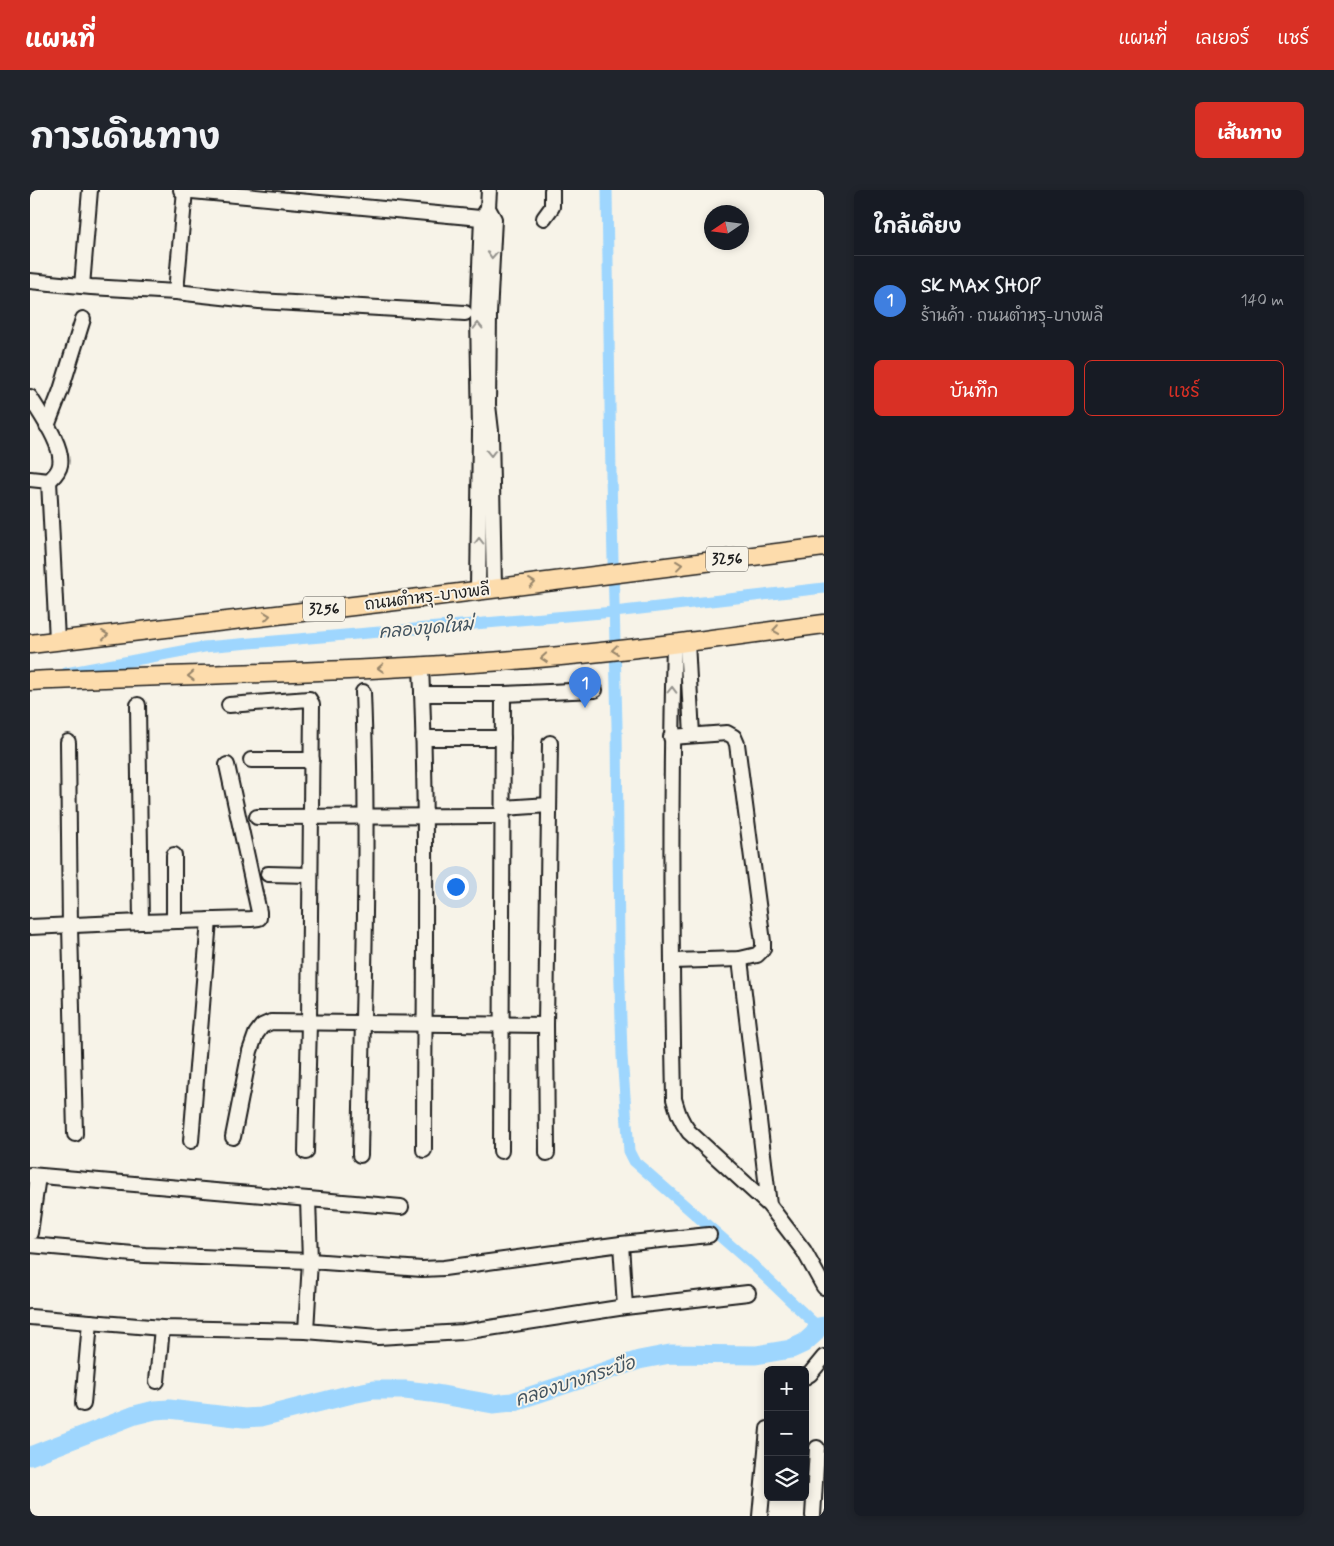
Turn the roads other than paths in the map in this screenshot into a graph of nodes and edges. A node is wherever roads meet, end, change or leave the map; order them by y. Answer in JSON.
{"nodes":[{"id":1,"x":90,"y":190,"type":"edge"},
{"id":2,"x":181,"y":190,"type":"edge"},
{"id":3,"x":185,"y":190,"type":"edge"},
{"id":4,"x":489,"y":190,"type":"edge"},
{"id":5,"x":552,"y":190,"type":"edge"},
{"id":6,"x":221,"y":192,"type":"edge"},
{"id":7,"x":488,"y":215,"type":"junction"},
{"id":8,"x":544,"y":218,"type":"dead end"},
{"id":9,"x":30,"y":281,"type":"edge"},
{"id":10,"x":82,"y":286,"type":"junction"},
{"id":11,"x":176,"y":292,"type":"junction"},
{"id":12,"x":465,"y":313,"type":"dead end"},
{"id":13,"x":83,"y":319,"type":"dead end"},
{"id":14,"x":30,"y":397,"type":"edge"},
{"id":15,"x":47,"y":426,"type":"junction"},
{"id":16,"x":30,"y":479,"type":"edge"},
{"id":17,"x":49,"y":482,"type":"junction"},
{"id":18,"x":824,"y":547,"type":"edge"},
{"id":19,"x":486,"y":589,"type":"junction"},
{"id":20,"x":824,"y":624,"type":"edge"},
{"id":21,"x":57,"y":640,"type":"junction"},
{"id":22,"x":680,"y":643,"type":"junction"},
{"id":23,"x":30,"y":644,"type":"edge"},
{"id":24,"x":421,"y":666,"type":"junction"},
{"id":25,"x":30,"y":681,"type":"edge"},
{"id":26,"x":596,"y":690,"type":"dead end"},
{"id":27,"x":363,"y":692,"type":"dead end"},
{"id":28,"x":422,"y":694,"type":"junction"},
{"id":29,"x":503,"y":694,"type":"junction"},
{"id":30,"x":138,"y":705,"type":"dead end"},
{"id":31,"x":229,"y":705,"type":"dead end"},
{"id":32,"x":692,"y":735,"type":"junction"},
{"id":33,"x":671,"y":737,"type":"junction"},
{"id":34,"x":423,"y":738,"type":"junction"},
{"id":35,"x":503,"y":738,"type":"junction"},
{"id":36,"x":68,"y":742,"type":"dead end"},
{"id":37,"x":550,"y":743,"type":"dead end"},
{"id":38,"x":251,"y":760,"type":"dead end"},
{"id":39,"x":312,"y":760,"type":"junction"},
{"id":40,"x":227,"y":765,"type":"dead end"},
{"id":41,"x":549,"y":805,"type":"junction"},
{"id":42,"x":502,"y":812,"type":"junction"},
{"id":43,"x":365,"y":816,"type":"junction"},
{"id":44,"x":424,"y":816,"type":"junction"},
{"id":45,"x":257,"y":817,"type":"dead end"},
{"id":46,"x":311,"y":817,"type":"junction"},
{"id":47,"x":174,"y":855,"type":"dead end"},
{"id":48,"x":268,"y":874,"type":"dead end"},
{"id":49,"x":310,"y":875,"type":"junction"},
{"id":50,"x":209,"y":920,"type":"junction"},
{"id":51,"x":174,"y":921,"type":"junction"},
{"id":52,"x":141,"y":922,"type":"junction"},
{"id":53,"x":70,"y":926,"type":"junction"},
{"id":54,"x":30,"y":927,"type":"edge"},
{"id":55,"x":740,"y":959,"type":"junction"},
{"id":56,"x":672,"y":961,"type":"junction"},
{"id":57,"x":309,"y":1022,"type":"junction"},
{"id":58,"x":363,"y":1022,"type":"junction"},
{"id":59,"x":424,"y":1023,"type":"junction"},
{"id":60,"x":546,"y":1025,"type":"junction"},
{"id":61,"x":502,"y":1026,"type":"junction"},
{"id":62,"x":75,"y":1134,"type":"dead end"},
{"id":63,"x":233,"y":1137,"type":"dead end"},
{"id":64,"x":191,"y":1140,"type":"dead end"},
{"id":65,"x":424,"y":1150,"type":"dead end"},
{"id":66,"x":501,"y":1151,"type":"dead end"},
{"id":67,"x":306,"y":1152,"type":"dead end"},
{"id":68,"x":547,"y":1152,"type":"dead end"},
{"id":69,"x":360,"y":1154,"type":"dead end"},
{"id":70,"x":34,"y":1176,"type":"edge"},
{"id":71,"x":308,"y":1199,"type":"junction"},
{"id":72,"x":769,"y":1205,"type":"junction"},
{"id":73,"x":401,"y":1207,"type":"dead end"},
{"id":74,"x":30,"y":1233,"type":"edge"},
{"id":75,"x":709,"y":1235,"type":"dead end"},
{"id":76,"x":622,"y":1244,"type":"junction"},
{"id":77,"x":30,"y":1245,"type":"edge"},
{"id":78,"x":310,"y":1261,"type":"junction"},
{"id":79,"x":824,"y":1287,"type":"edge"},
{"id":80,"x":748,"y":1293,"type":"dead end"},
{"id":81,"x":626,"y":1307,"type":"junction"},
{"id":82,"x":30,"y":1317,"type":"edge"},
{"id":83,"x":90,"y":1322,"type":"junction"},
{"id":84,"x":162,"y":1328,"type":"junction"},
{"id":85,"x":306,"y":1331,"type":"junction"},
{"id":86,"x":824,"y":1357,"type":"edge"},
{"id":87,"x":809,"y":1375,"type":"edge"},
{"id":88,"x":157,"y":1381,"type":"dead end"},
{"id":89,"x":82,"y":1404,"type":"dead end"},
{"id":90,"x":817,"y":1448,"type":"dead end"},
{"id":91,"x":766,"y":1456,"type":"edge"},
{"id":92,"x":760,"y":1516,"type":"edge"},
{"id":93,"x":813,"y":1516,"type":"edge"}],
"edges":[{"from":1,"to":10,"type":"street"},
{"from":2,"to":3,"type":"street"},
{"from":3,"to":6,"type":"street"},
{"from":3,"to":11,"type":"street"},
{"from":4,"to":7,"type":"street"},
{"from":5,"to":8,"type":"street"},
{"from":6,"to":7,"type":"street"},
{"from":7,"to":19,"type":"street"},
{"from":9,"to":10,"type":"street"},
{"from":10,"to":11,"type":"street"},
{"from":11,"to":12,"type":"street"},
{"from":13,"to":15,"type":"street"},
{"from":14,"to":15,"type":"street"},
{"from":15,"to":17,"type":"street"},
{"from":16,"to":17,"type":"street"},
{"from":17,"to":21,"type":"street"},
{"from":19,"to":18,"type":"main road","name":"ถนนตำหรุ-บางพลี","number":"3256","one_way":true},
{"from":21,"to":19,"type":"main road","name":"ถนนตำหรุ-บางพลี","number":"3256","one_way":true},
{"from":20,"to":22,"type":"main road","one_way":true},
{"from":21,"to":23,"type":"main road","name":"ถนนตำหรุ-บางพลี","number":"3256"},
{"from":22,"to":24,"type":"main road","one_way":true},
{"from":22,"to":32,"type":"street"},
{"from":33,"to":22,"type":"street","one_way":true},
{"from":24,"to":25,"type":"main road","one_way":true},
{"from":24,"to":28,"type":"street"},
{"from":26,"to":29,"type":"street"},
{"from":27,"to":43,"type":"street"},
{"from":28,"to":29,"type":"street"},
{"from":28,"to":34,"type":"street"},
{"from":29,"to":35,"type":"street"},
{"from":30,"to":52,"type":"street"},
{"from":31,"to":39,"type":"street"},
{"from":32,"to":33,"type":"street"},
{"from":32,"to":55,"type":"street"},
{"from":33,"to":56,"type":"street"},
{"from":34,"to":35,"type":"street"},
{"from":34,"to":44,"type":"street"},
{"from":35,"to":42,"type":"street"},
{"from":36,"to":53,"type":"street"},
{"from":37,"to":41,"type":"street"},
{"from":38,"to":39,"type":"street"},
{"from":39,"to":46,"type":"street"},
{"from":40,"to":50,"type":"street"},
{"from":41,"to":42,"type":"street"},
{"from":41,"to":60,"type":"street"},
{"from":42,"to":44,"type":"street"},
{"from":42,"to":61,"type":"street"},
{"from":43,"to":44,"type":"street"},
{"from":43,"to":46,"type":"street"},
{"from":43,"to":58,"type":"street"},
{"from":44,"to":59,"type":"street"},
{"from":45,"to":46,"type":"street"},
{"from":46,"to":49,"type":"street"},
{"from":47,"to":51,"type":"street"},
{"from":48,"to":49,"type":"street"},
{"from":49,"to":57,"type":"street"},
{"from":50,"to":51,"type":"street"},
{"from":50,"to":64,"type":"street"},
{"from":51,"to":52,"type":"street"},
{"from":52,"to":53,"type":"street"},
{"from":53,"to":54,"type":"street"},
{"from":53,"to":62,"type":"street"},
{"from":55,"to":56,"type":"street"},
{"from":55,"to":72,"type":"street"},
{"from":56,"to":72,"type":"street"},
{"from":57,"to":58,"type":"street"},
{"from":57,"to":63,"type":"street"},
{"from":57,"to":67,"type":"street"},
{"from":58,"to":59,"type":"street"},
{"from":58,"to":69,"type":"street"},
{"from":59,"to":61,"type":"street"},
{"from":59,"to":65,"type":"street"},
{"from":60,"to":61,"type":"street"},
{"from":60,"to":68,"type":"street"},
{"from":61,"to":66,"type":"street"},
{"from":70,"to":71,"type":"street"},
{"from":70,"to":74,"type":"street"},
{"from":71,"to":73,"type":"street"},
{"from":71,"to":78,"type":"street"},
{"from":72,"to":79,"type":"street"},
{"from":75,"to":76,"type":"street"},
{"from":76,"to":78,"type":"street"},
{"from":76,"to":81,"type":"street"},
{"from":77,"to":78,"type":"street"},
{"from":78,"to":85,"type":"street"},
{"from":80,"to":81,"type":"street"},
{"from":81,"to":85,"type":"street"},
{"from":82,"to":83,"type":"street"},
{"from":83,"to":84,"type":"street"},
{"from":83,"to":89,"type":"street"},
{"from":84,"to":85,"type":"street"},
{"from":84,"to":88,"type":"street"},
{"from":86,"to":87,"type":"street"},
{"from":90,"to":93,"type":"street"},
{"from":91,"to":92,"type":"street"}]}
